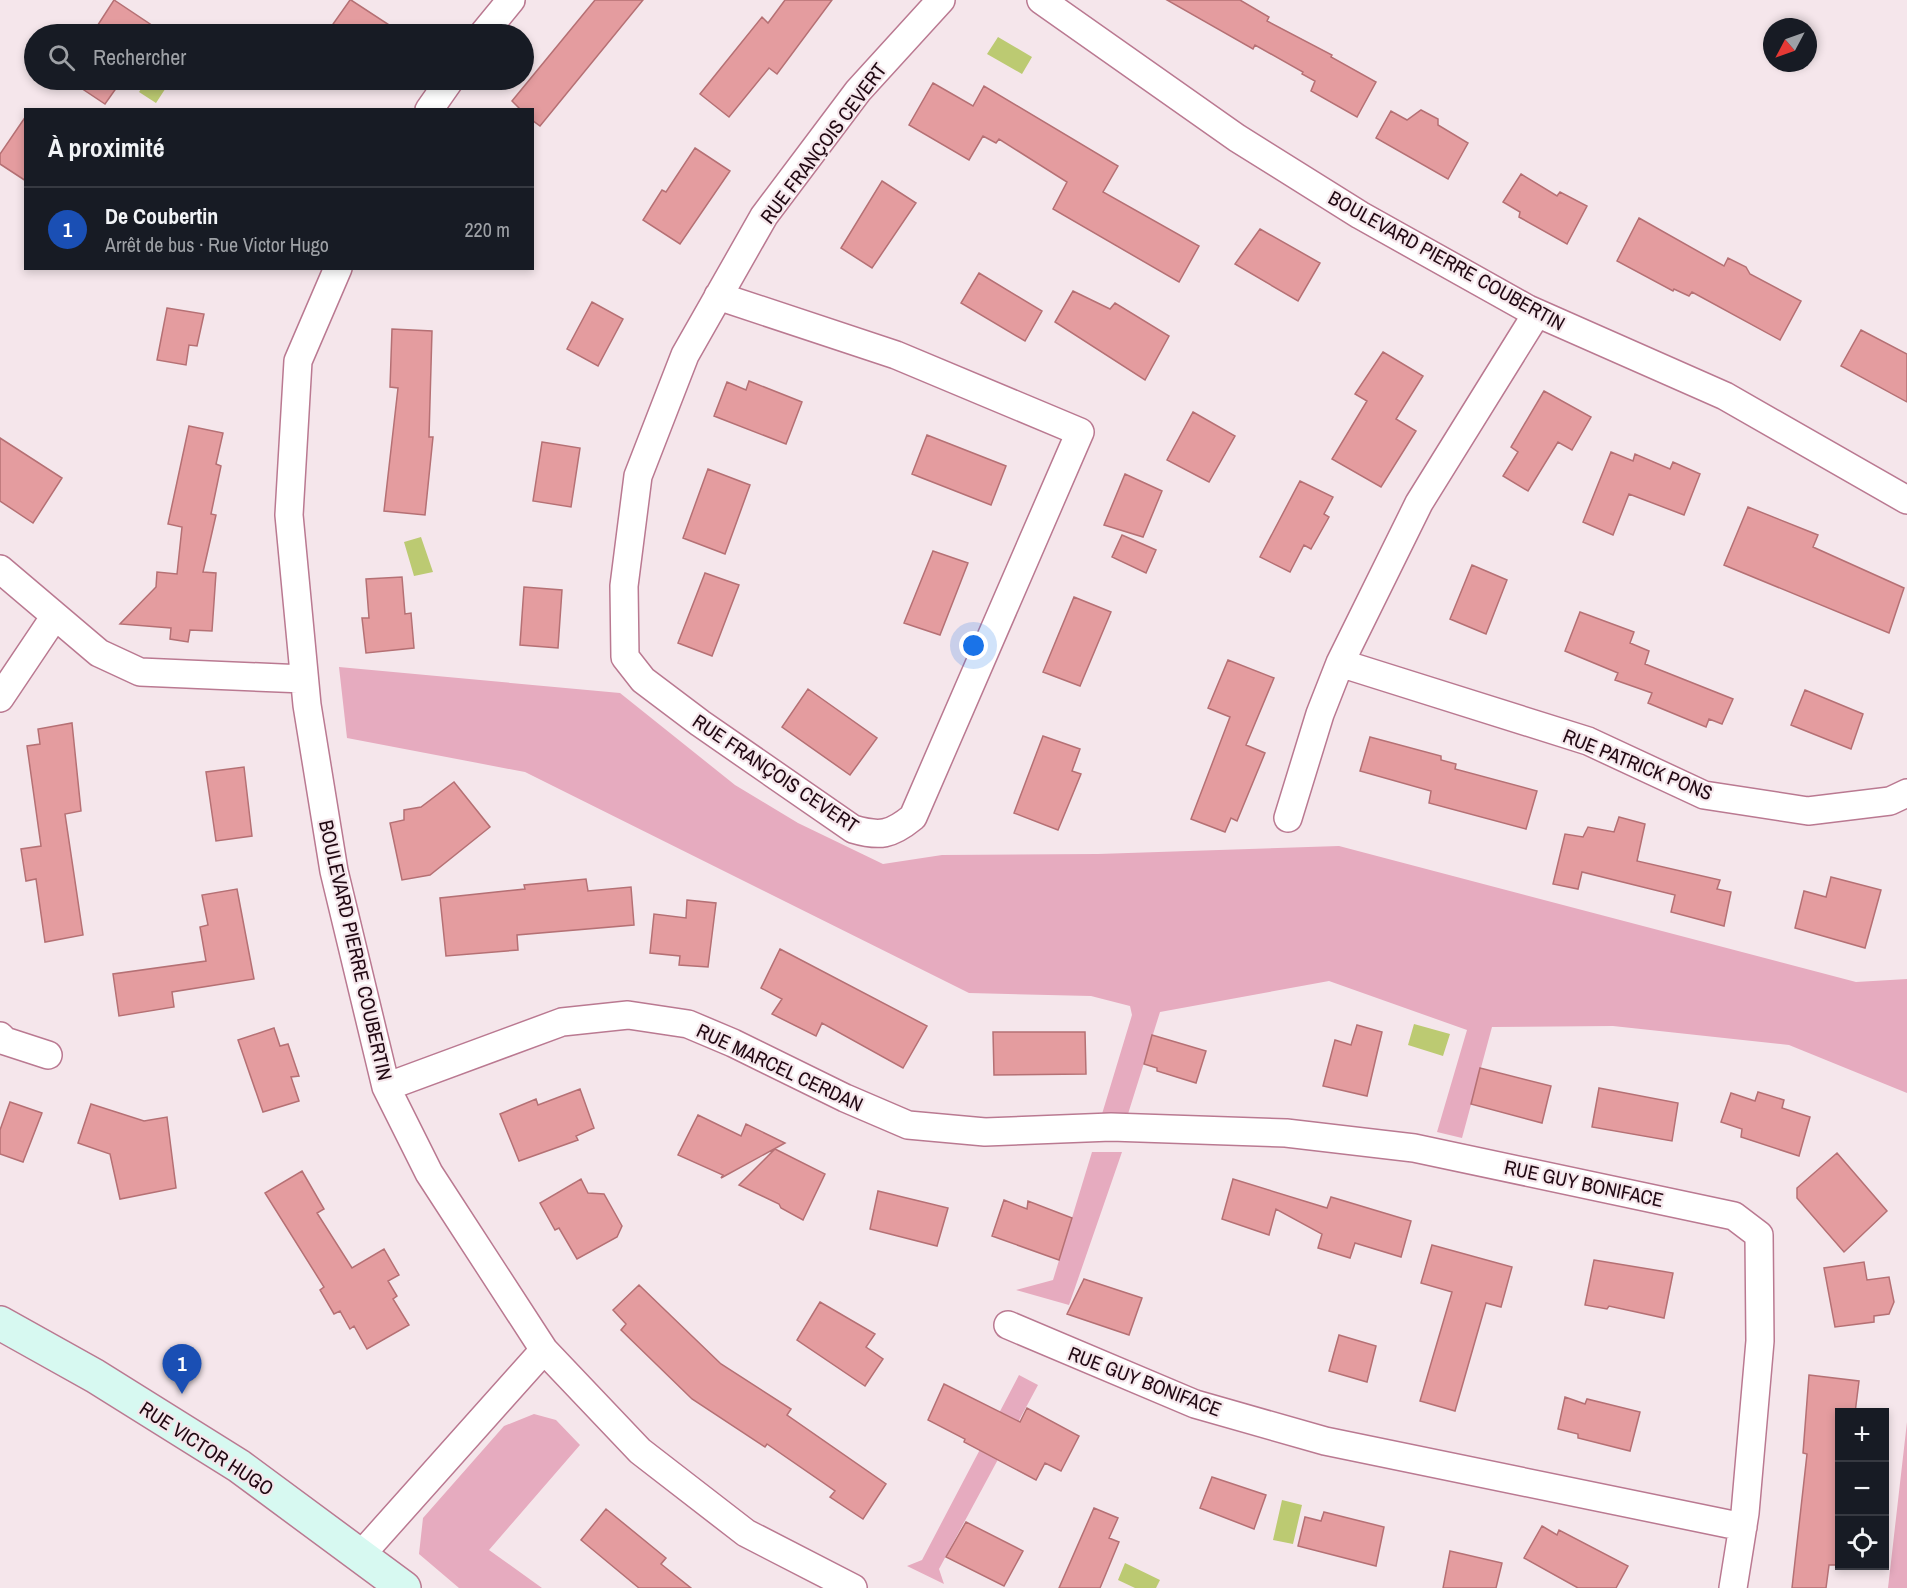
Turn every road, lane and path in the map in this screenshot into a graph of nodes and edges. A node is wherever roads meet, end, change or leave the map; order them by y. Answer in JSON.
{"nodes":[{"id":1,"x":511,"y":0,"type":"edge"},
{"id":2,"x":941,"y":0,"type":"edge"},
{"id":3,"x":1041,"y":0,"type":"edge"},
{"id":4,"x":491,"y":24,"type":"edge"},
{"id":5,"x":443,"y":90,"type":"edge"},
{"id":6,"x":430,"y":108,"type":"edge"},
{"id":7,"x":337,"y":270,"type":"edge"},
{"id":8,"x":718,"y":297,"type":"junction"},
{"id":9,"x":1537,"y":313,"type":"junction"},
{"id":10,"x":1907,"y":500,"type":"edge"},
{"id":11,"x":0,"y":569,"type":"edge"},
{"id":12,"x":55,"y":616,"type":"junction"},
{"id":13,"x":1340,"y":663,"type":"junction"},
{"id":14,"x":304,"y":679,"type":"junction"},
{"id":15,"x":0,"y":698,"type":"edge"},
{"id":16,"x":1907,"y":793,"type":"edge"},
{"id":17,"x":1288,"y":818,"type":"dead end"},
{"id":18,"x":0,"y":1036,"type":"edge"},
{"id":19,"x":48,"y":1055,"type":"dead end"},
{"id":20,"x":386,"y":1087,"type":"junction"},
{"id":21,"x":1111,"y":1127,"type":"joint"},
{"id":22,"x":0,"y":1323,"type":"edge"},
{"id":23,"x":1008,"y":1325,"type":"dead end"},
{"id":24,"x":544,"y":1350,"type":"junction"},
{"id":25,"x":1743,"y":1527,"type":"junction"},
{"id":26,"x":360,"y":1556,"type":"junction"},
{"id":27,"x":404,"y":1588,"type":"edge"},
{"id":28,"x":853,"y":1588,"type":"edge"},
{"id":29,"x":1733,"y":1588,"type":"edge"}],
"edges":[{"from":1,"to":4,"type":"street"},
{"from":2,"to":8,"type":"street","name":"RUE FRANÇOIS CEVERT"},
{"from":3,"to":9,"type":"street","name":"BOULEVARD PIERRE COUBERTIN"},
{"from":5,"to":6,"type":"street"},
{"from":7,"to":14,"type":"street","name":"BOULEVARD PIERRE COUBERTIN"},
{"from":8,"to":8,"type":"street","name":"RUE FRANÇOIS CEVERT"},
{"from":9,"to":10,"type":"street","name":"BOULEVARD PIERRE COUBERTIN"},
{"from":9,"to":13,"type":"street"},
{"from":11,"to":12,"type":"street"},
{"from":12,"to":14,"type":"street"},
{"from":12,"to":15,"type":"street"},
{"from":13,"to":16,"type":"street","name":"RUE PATRICK PONS"},
{"from":13,"to":17,"type":"street"},
{"from":14,"to":20,"type":"street","name":"BOULEVARD PIERRE COUBERTIN"},
{"from":18,"to":19,"type":"street"},
{"from":20,"to":21,"type":"street","name":"RUE MARCEL CERDAN"},
{"from":20,"to":24,"type":"street","name":"BOULEVARD PIERRE COUBERTIN"},
{"from":21,"to":25,"type":"street","name":"RUE GUY BONIFACE"},
{"from":22,"to":26,"type":"street","name":"RUE VICTOR HUGO"},
{"from":23,"to":25,"type":"street","name":"RUE GUY BONIFACE"},
{"from":24,"to":26,"type":"street"},
{"from":24,"to":28,"type":"street","name":"BOULEVARD PIERRE COUBERTIN"},
{"from":25,"to":29,"type":"street","name":"RUE GUY BONIFACE"},
{"from":26,"to":27,"type":"street","name":"RUE VICTOR HUGO"}]}
